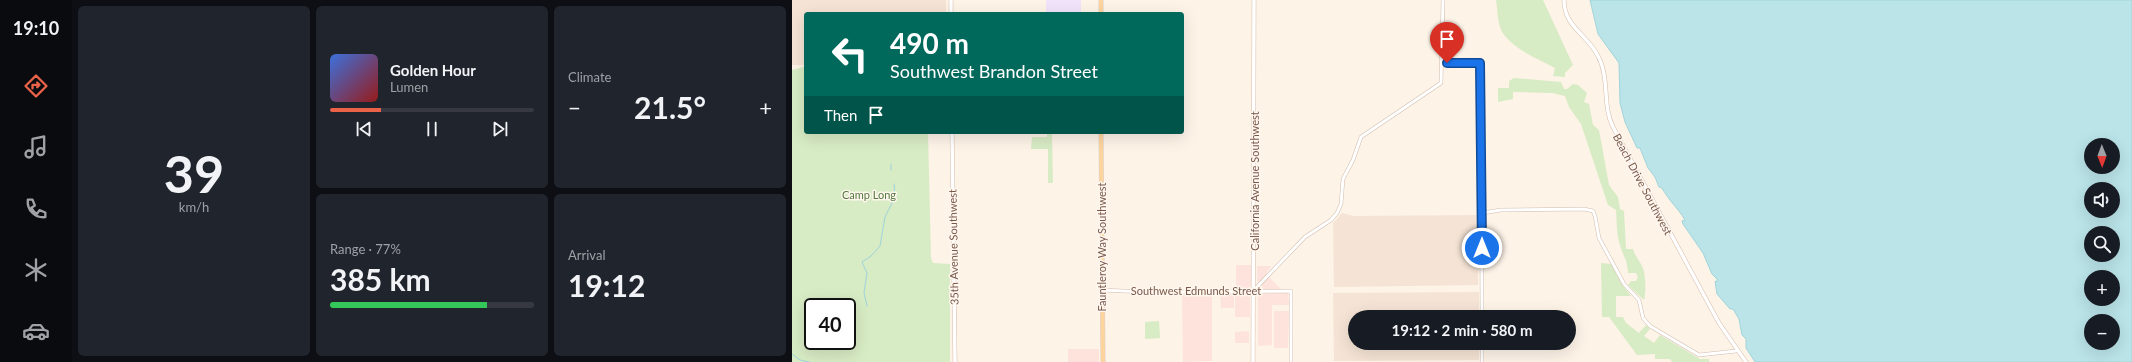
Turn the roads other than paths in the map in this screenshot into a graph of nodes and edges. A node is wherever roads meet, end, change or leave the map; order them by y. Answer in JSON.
{"nodes":[{"id":1,"x":951,"y":0,"type":"edge"},
{"id":2,"x":1101,"y":0,"type":"edge"},
{"id":3,"x":1254,"y":0,"type":"edge"},
{"id":4,"x":1443,"y":0,"type":"edge"},
{"id":5,"x":1564,"y":0,"type":"edge"},
{"id":6,"x":951,"y":12,"type":"edge"},
{"id":7,"x":1101,"y":12,"type":"edge"},
{"id":8,"x":1443,"y":63,"type":"junction"},
{"id":9,"x":952,"y":134,"type":"edge"},
{"id":10,"x":1101,"y":134,"type":"edge"},
{"id":11,"x":1482,"y":213,"type":"junction"},
{"id":12,"x":1101,"y":290,"type":"junction"},
{"id":13,"x":1254,"y":290,"type":"junction"},
{"id":14,"x":1482,"y":310,"type":"edge"},
{"id":15,"x":1482,"y":350,"type":"edge"},
{"id":16,"x":1736,"y":350,"type":"junction"},
{"id":17,"x":954,"y":362,"type":"edge"},
{"id":18,"x":1103,"y":362,"type":"edge"},
{"id":19,"x":1253,"y":362,"type":"edge"},
{"id":20,"x":1291,"y":362,"type":"edge"},
{"id":21,"x":1482,"y":362,"type":"edge"},
{"id":22,"x":1746,"y":362,"type":"edge"}],
"edges":[{"from":1,"to":6,"type":"main road"},
{"from":2,"to":7,"type":"main road"},
{"from":3,"to":13,"type":"main road","name":"California Avenue Southwest"},
{"from":4,"to":8,"type":"street"},
{"from":5,"to":16,"type":"main road","name":"Beach Drive Southwest"},
{"from":8,"to":11,"type":"street"},
{"from":8,"to":13,"type":"street"},
{"from":9,"to":17,"type":"main road","name":"35th Avenue Southwest"},
{"from":10,"to":12,"type":"main road","name":"Fauntleroy Way Southwest"},
{"from":11,"to":14,"type":"street"},
{"from":11,"to":16,"type":"street"},
{"from":12,"to":13,"type":"street","name":"Southwest Edmunds Street"},
{"from":12,"to":18,"type":"main road","name":"Fauntleroy Way Southwest"},
{"from":13,"to":19,"type":"main road","name":"California Avenue Southwest"},
{"from":13,"to":20,"type":"street","name":"Southwest Edmunds Street"},
{"from":15,"to":21,"type":"street"},
{"from":16,"to":22,"type":"main road","name":"Beach Drive Southwest"}]}
